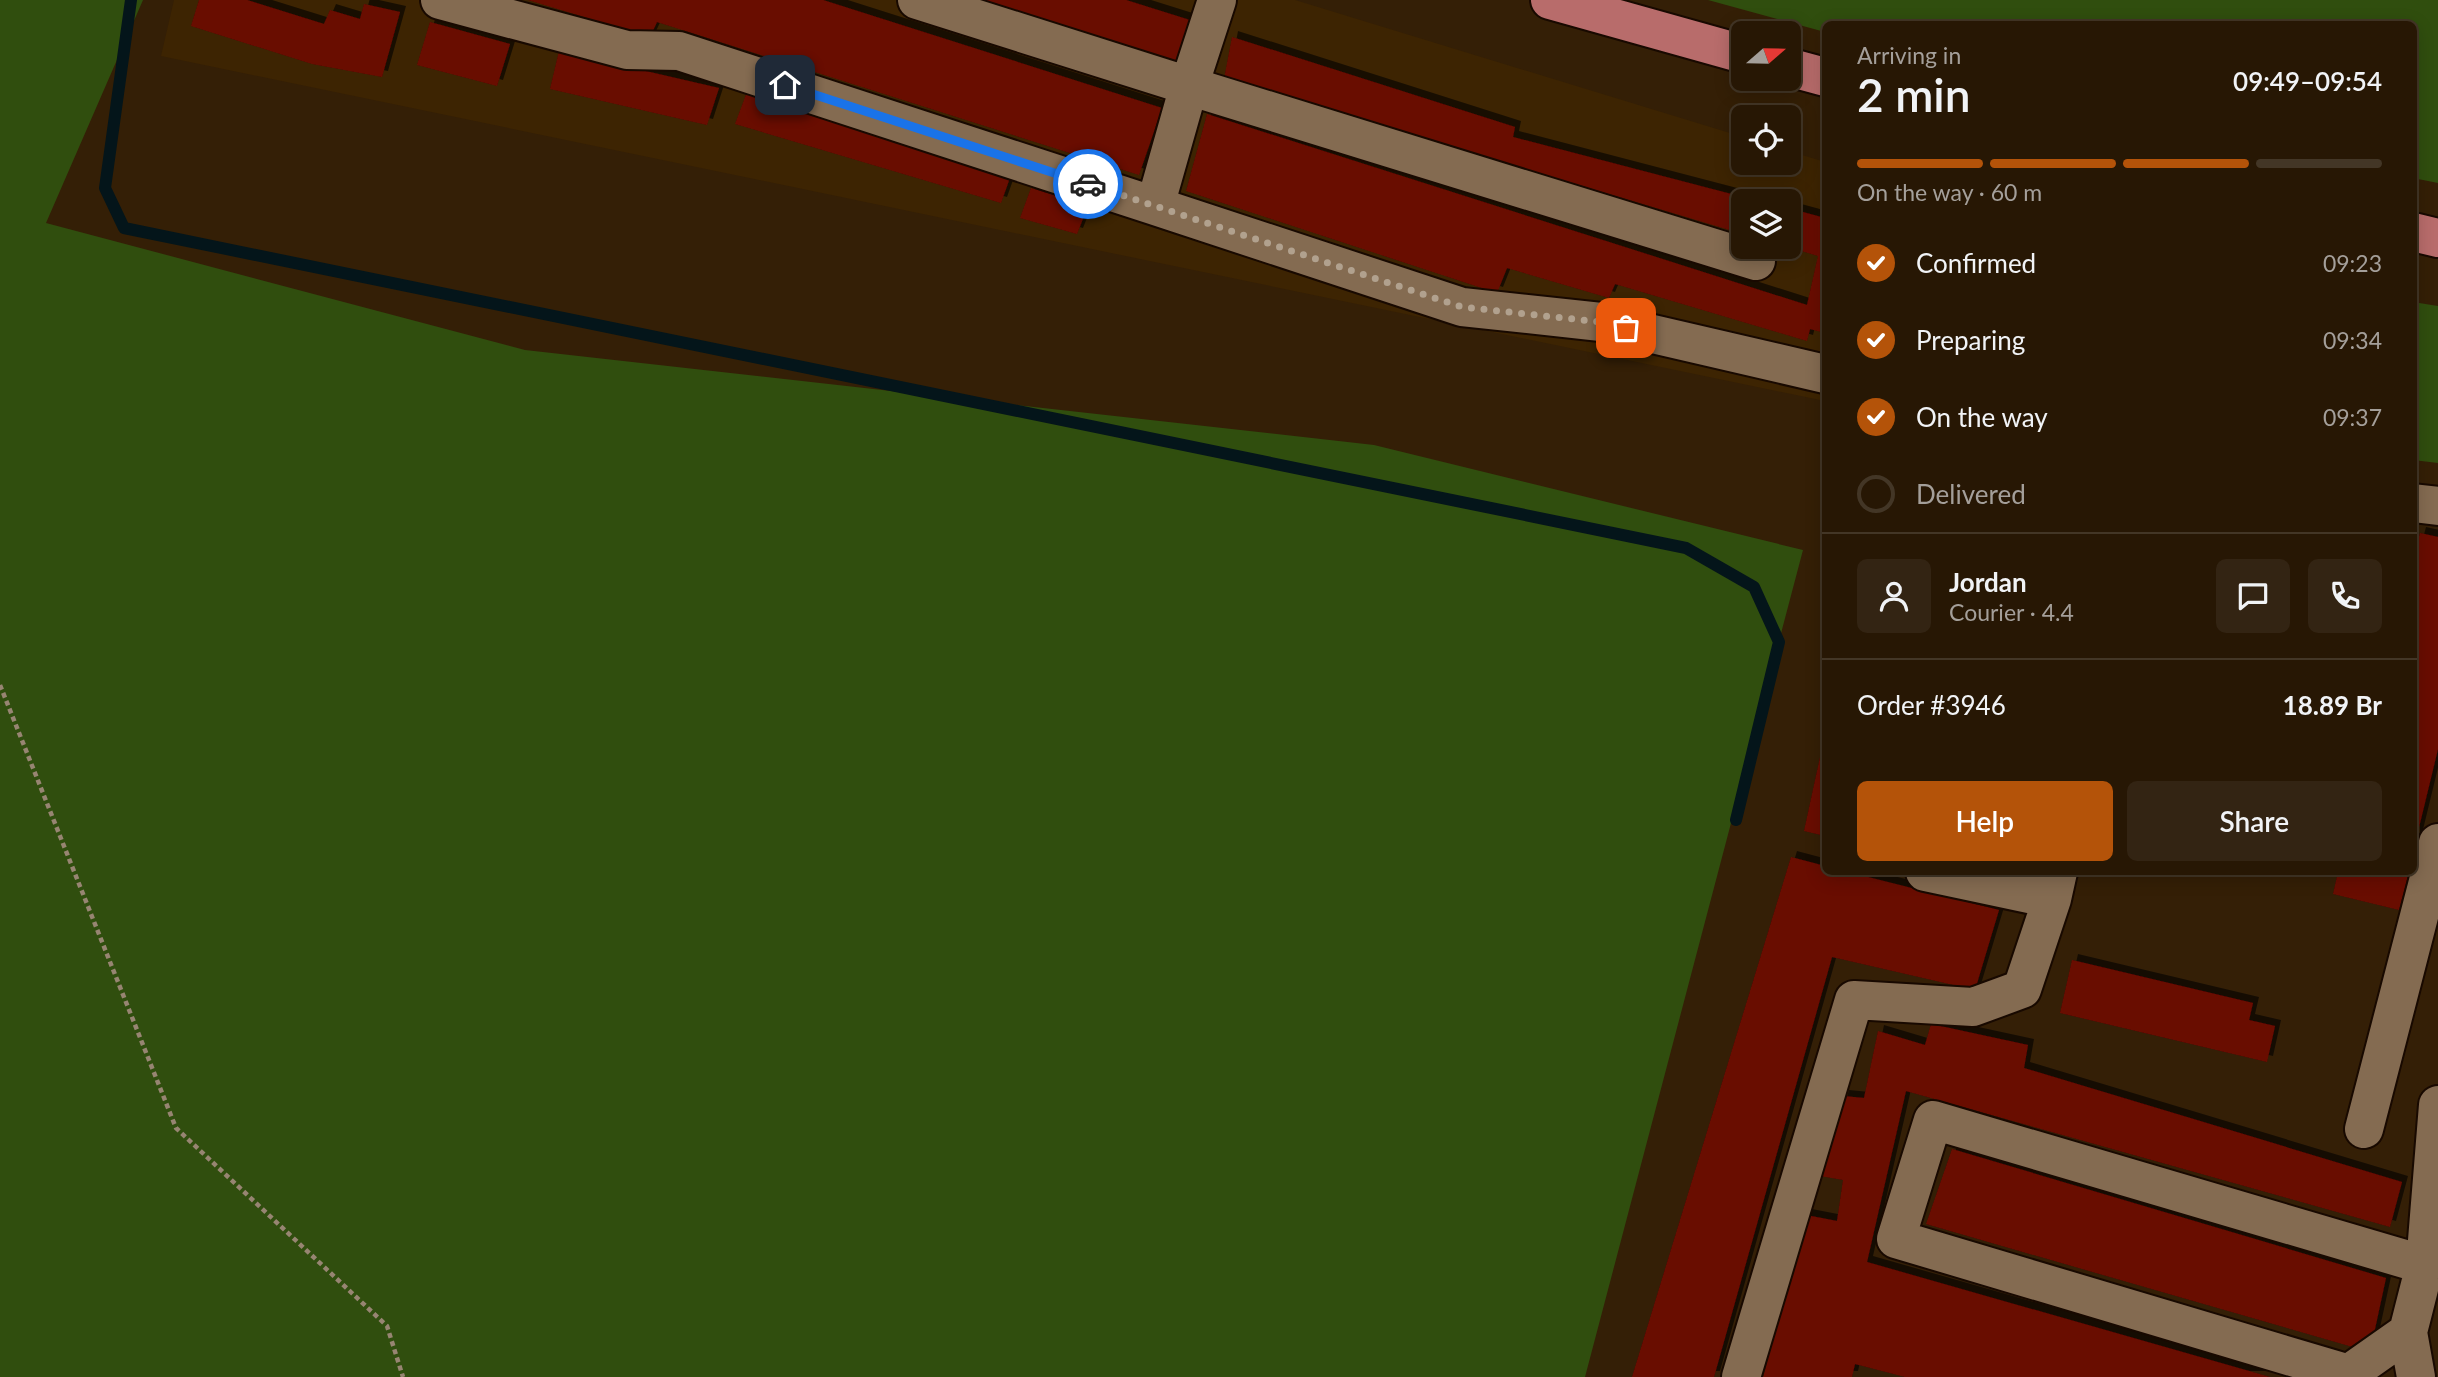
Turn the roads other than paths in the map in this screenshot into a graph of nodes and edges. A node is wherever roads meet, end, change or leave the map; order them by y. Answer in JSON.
{"nodes":[{"id":1,"x":440,"y":0,"type":"edge"},
{"id":2,"x":917,"y":0,"type":"edge"},
{"id":3,"x":1217,"y":0,"type":"edge"},
{"id":4,"x":1550,"y":0,"type":"edge"},
{"id":5,"x":1731,"y":51,"type":"edge"},
{"id":6,"x":1801,"y":71,"type":"edge"},
{"id":7,"x":1822,"y":76,"type":"edge"},
{"id":8,"x":1189,"y":86,"type":"junction"},
{"id":9,"x":1155,"y":206,"type":"junction"},
{"id":10,"x":2417,"y":233,"type":"edge"},
{"id":11,"x":2438,"y":238,"type":"edge"},
{"id":12,"x":1756,"y":261,"type":"dead end"},
{"id":13,"x":1822,"y":373,"type":"edge"},
{"id":14,"x":2417,"y":503,"type":"edge"},
{"id":15,"x":2438,"y":506,"type":"edge"},
{"id":16,"x":2438,"y":844,"type":"edge"},
{"id":17,"x":1955,"y":875,"type":"edge"},
{"id":18,"x":2055,"y":885,"type":"edge"},
{"id":19,"x":2438,"y":1105,"type":"edge"},
{"id":20,"x":2364,"y":1129,"type":"dead end"},
{"id":21,"x":2425,"y":1265,"type":"junction"},
{"id":22,"x":2408,"y":1332,"type":"junction"},
{"id":23,"x":2346,"y":1375,"type":"edge"},
{"id":24,"x":1741,"y":1377,"type":"edge"},
{"id":25,"x":2416,"y":1377,"type":"edge"}],
"edges":[{"from":1,"to":9,"type":"lane"},
{"from":2,"to":8,"type":"lane"},
{"from":3,"to":8,"type":"lane"},
{"from":4,"to":5,"type":"main road"},
{"from":6,"to":7,"type":"main road"},
{"from":8,"to":9,"type":"lane"},
{"from":8,"to":12,"type":"lane"},
{"from":9,"to":13,"type":"lane"},
{"from":10,"to":11,"type":"main road"},
{"from":14,"to":15,"type":"lane"},
{"from":16,"to":20,"type":"lane"},
{"from":17,"to":18,"type":"lane"},
{"from":18,"to":24,"type":"lane"},
{"from":19,"to":21,"type":"lane"},
{"from":21,"to":22,"type":"lane"},
{"from":21,"to":23,"type":"lane"},
{"from":22,"to":23,"type":"lane"},
{"from":22,"to":25,"type":"lane"}]}
